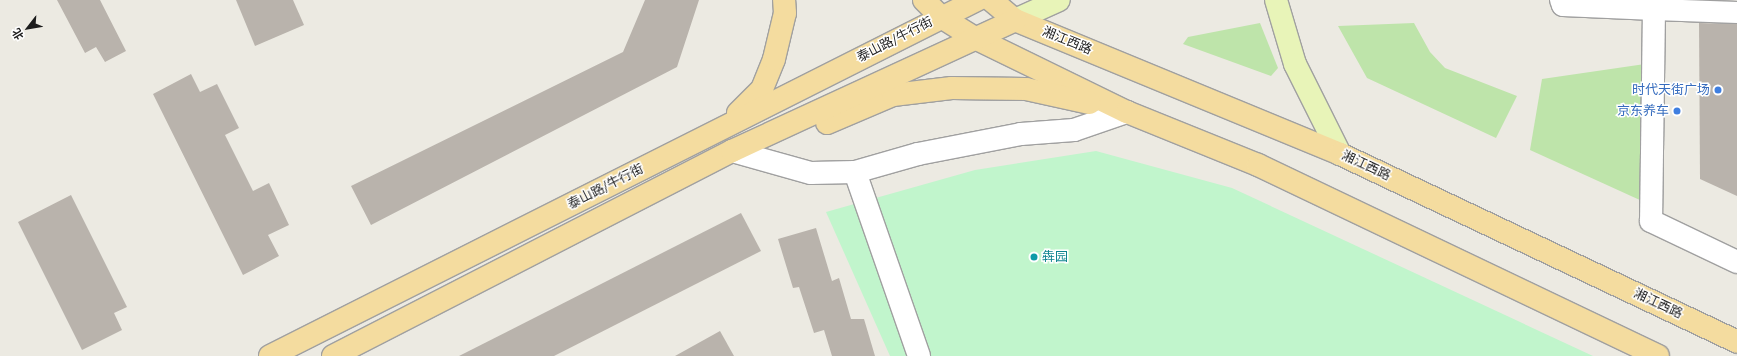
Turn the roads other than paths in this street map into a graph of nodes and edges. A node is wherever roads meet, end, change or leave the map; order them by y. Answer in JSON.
{"nodes":[{"id":1,"x":784,"y":0,"type":"edge"},
{"id":2,"x":924,"y":0,"type":"edge"},
{"id":3,"x":976,"y":0,"type":"edge"},
{"id":4,"x":991,"y":0,"type":"edge"},
{"id":5,"x":1059,"y":0,"type":"edge"},
{"id":6,"x":1276,"y":0,"type":"edge"},
{"id":7,"x":1561,"y":0,"type":"edge"},
{"id":8,"x":1654,"y":9,"type":"junction"},
{"id":9,"x":1737,"y":12,"type":"edge"},
{"id":10,"x":941,"y":17,"type":"junction"},
{"id":11,"x":1015,"y":20,"type":"junction"},
{"id":12,"x":975,"y":38,"type":"junction"},
{"id":13,"x":1127,"y":112,"type":"junction"},
{"id":14,"x":724,"y":127,"type":"junction"},
{"id":15,"x":732,"y":151,"type":"junction"},
{"id":16,"x":1340,"y":154,"type":"junction"},
{"id":17,"x":855,"y":172,"type":"junction"},
{"id":18,"x":1737,"y":262,"type":"edge"},
{"id":19,"x":1737,"y":342,"type":"edge"},
{"id":20,"x":270,"y":356,"type":"edge"},
{"id":21,"x":333,"y":356,"type":"edge"},
{"id":22,"x":919,"y":356,"type":"edge"},
{"id":23,"x":1658,"y":356,"type":"edge"}],
"edges":[{"from":1,"to":14,"type":"main road"},
{"from":2,"to":10,"type":"main road"},
{"from":3,"to":10,"type":"main road","name":"泰山路/牛行街"},
{"from":4,"to":11,"type":"main road","name":"湘江西路"},
{"from":5,"to":11,"type":"main road"},
{"from":6,"to":16,"type":"main road"},
{"from":7,"to":8,"type":"street"},
{"from":8,"to":9,"type":"street"},
{"from":8,"to":18,"type":"street"},
{"from":10,"to":12,"type":"main road"},
{"from":10,"to":14,"type":"main road","name":"泰山路/牛行街"},
{"from":11,"to":12,"type":"main road","name":"泰山路/牛行街"},
{"from":11,"to":16,"type":"main road","name":"湘江西路"},
{"from":12,"to":13,"type":"main road"},
{"from":12,"to":15,"type":"main road","name":"泰山路/牛行街"},
{"from":13,"to":15,"type":"main road"},
{"from":13,"to":17,"type":"street"},
{"from":13,"to":23,"type":"main road"},
{"from":14,"to":20,"type":"main road","name":"泰山路/牛行街"},
{"from":15,"to":17,"type":"street"},
{"from":15,"to":21,"type":"main road","name":"泰山路/牛行街"},
{"from":16,"to":19,"type":"main road","name":"湘江西路"},
{"from":17,"to":22,"type":"street"}]}
